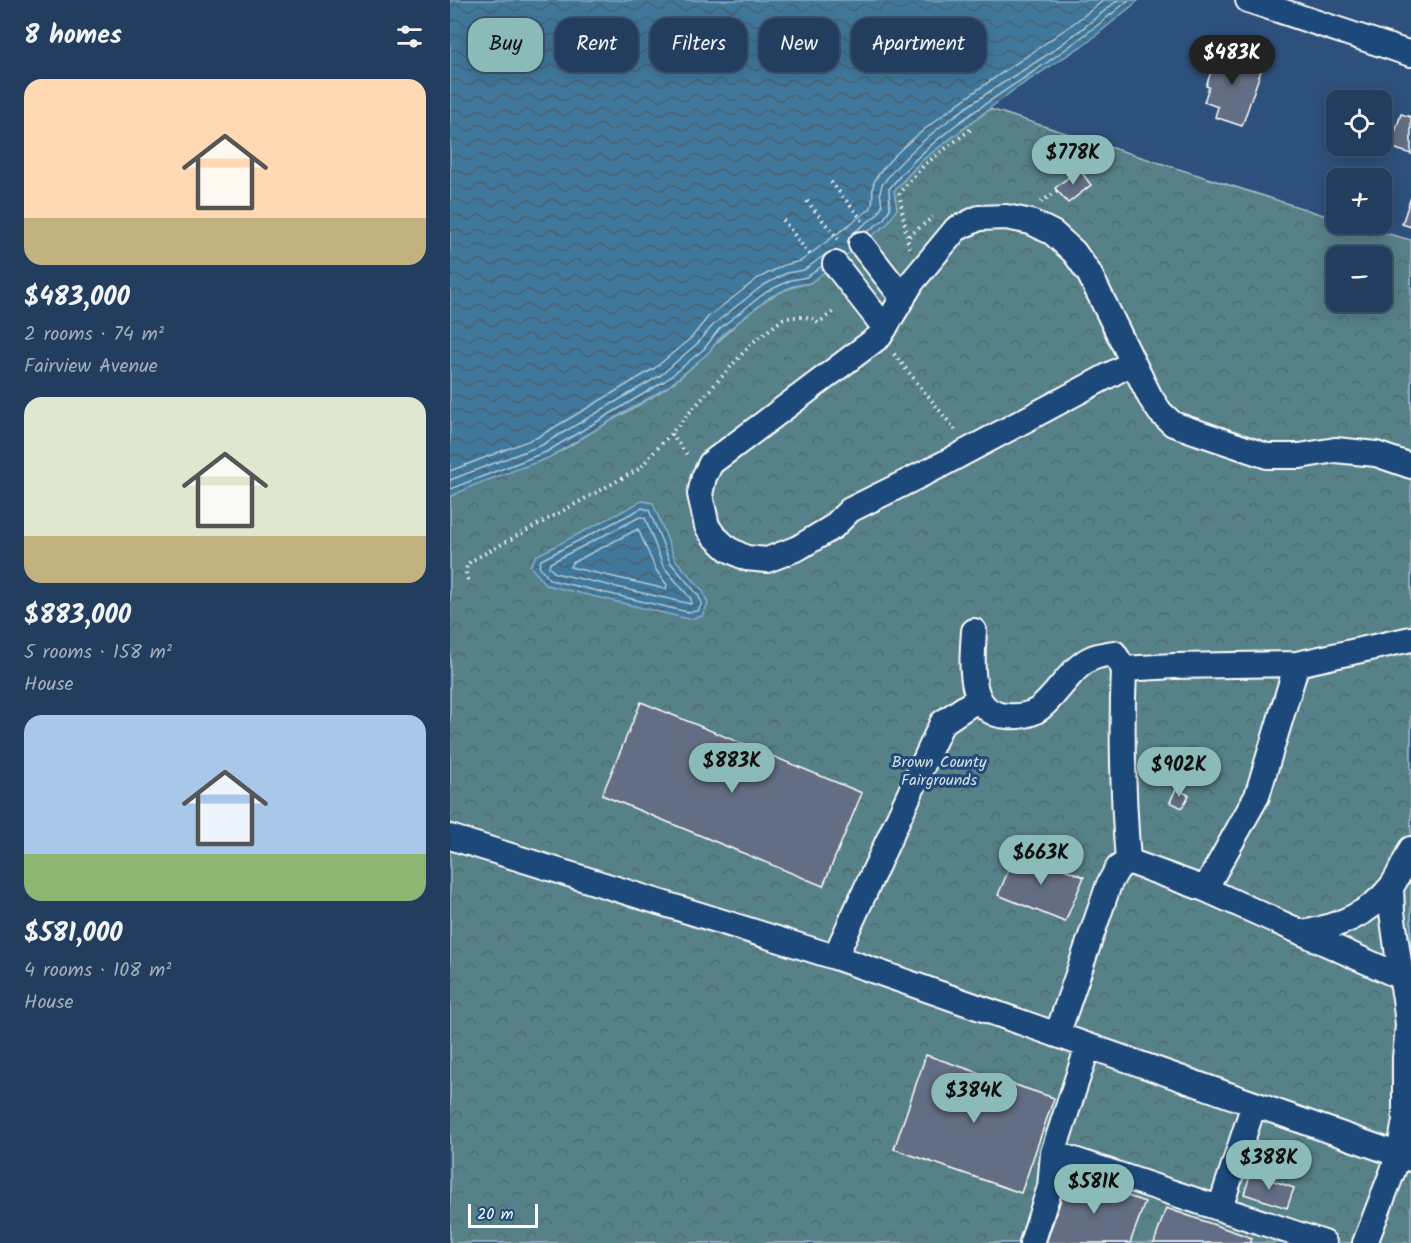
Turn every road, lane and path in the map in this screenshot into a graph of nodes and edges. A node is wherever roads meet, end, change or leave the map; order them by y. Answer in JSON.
{"nodes":[{"id":1,"x":1248,"y":0,"type":"edge"},
{"id":2,"x":1411,"y":54,"type":"edge"},
{"id":3,"x":971,"y":129,"type":"dead end"},
{"id":4,"x":831,"y":182,"type":"dead end"},
{"id":5,"x":807,"y":201,"type":"dead end"},
{"id":6,"x":783,"y":220,"type":"dead end"},
{"id":7,"x":908,"y":237,"type":"dead end"},
{"id":8,"x":845,"y":249,"type":"junction"},
{"id":9,"x":903,"y":298,"type":"junction"},
{"id":10,"x":833,"y":312,"type":"dead end"},
{"id":11,"x":882,"y":332,"type":"junction"},
{"id":12,"x":1132,"y":363,"type":"junction"},
{"id":13,"x":963,"y":439,"type":"dead end"},
{"id":14,"x":1411,"y":466,"type":"edge"},
{"id":15,"x":468,"y":580,"type":"dead end"},
{"id":16,"x":974,"y":631,"type":"dead end"},
{"id":17,"x":1411,"y":639,"type":"edge"},
{"id":18,"x":1297,"y":664,"type":"junction"},
{"id":19,"x":1124,"y":669,"type":"junction"},
{"id":20,"x":978,"y":699,"type":"junction"},
{"id":21,"x":450,"y":837,"type":"edge"},
{"id":22,"x":1411,"y":849,"type":"edge"},
{"id":23,"x":1128,"y":861,"type":"junction"},
{"id":24,"x":1391,"y":887,"type":"junction"},
{"id":25,"x":1205,"y":889,"type":"junction"},
{"id":26,"x":1304,"y":933,"type":"junction"},
{"id":27,"x":835,"y":957,"type":"junction"},
{"id":28,"x":1401,"y":977,"type":"junction"},
{"id":29,"x":1057,"y":1035,"type":"junction"},
{"id":30,"x":1088,"y":1046,"type":"junction"},
{"id":31,"x":1254,"y":1104,"type":"junction"},
{"id":32,"x":1053,"y":1154,"type":"junction"},
{"id":33,"x":1405,"y":1157,"type":"edge"},
{"id":34,"x":1220,"y":1208,"type":"junction"},
{"id":35,"x":1032,"y":1243,"type":"edge"},
{"id":36,"x":1324,"y":1243,"type":"edge"},
{"id":37,"x":1365,"y":1243,"type":"edge"}],
"edges":[{"from":1,"to":2,"type":"street"},
{"from":3,"to":7,"type":"path"},
{"from":4,"to":8,"type":"path"},
{"from":5,"to":8,"type":"path"},
{"from":6,"to":8,"type":"path"},
{"from":8,"to":9,"type":"street"},
{"from":8,"to":11,"type":"street"},
{"from":9,"to":11,"type":"street"},
{"from":9,"to":12,"type":"street"},
{"from":10,"to":15,"type":"path"},
{"from":11,"to":12,"type":"street"},
{"from":11,"to":13,"type":"path"},
{"from":12,"to":14,"type":"street"},
{"from":16,"to":20,"type":"street"},
{"from":17,"to":18,"type":"street"},
{"from":18,"to":19,"type":"street"},
{"from":18,"to":25,"type":"street"},
{"from":19,"to":20,"type":"street"},
{"from":19,"to":23,"type":"street"},
{"from":20,"to":27,"type":"street"},
{"from":21,"to":27,"type":"street"},
{"from":22,"to":24,"type":"street"},
{"from":23,"to":25,"type":"street"},
{"from":23,"to":29,"type":"street"},
{"from":24,"to":26,"type":"street"},
{"from":24,"to":28,"type":"street"},
{"from":25,"to":26,"type":"street"},
{"from":26,"to":28,"type":"street"},
{"from":27,"to":29,"type":"street"},
{"from":28,"to":33,"type":"street"},
{"from":29,"to":30,"type":"street"},
{"from":30,"to":31,"type":"street"},
{"from":30,"to":32,"type":"street"},
{"from":31,"to":33,"type":"street"},
{"from":31,"to":34,"type":"street"},
{"from":32,"to":34,"type":"street"},
{"from":32,"to":35,"type":"street"},
{"from":33,"to":37,"type":"street"},
{"from":34,"to":36,"type":"street"}]}
